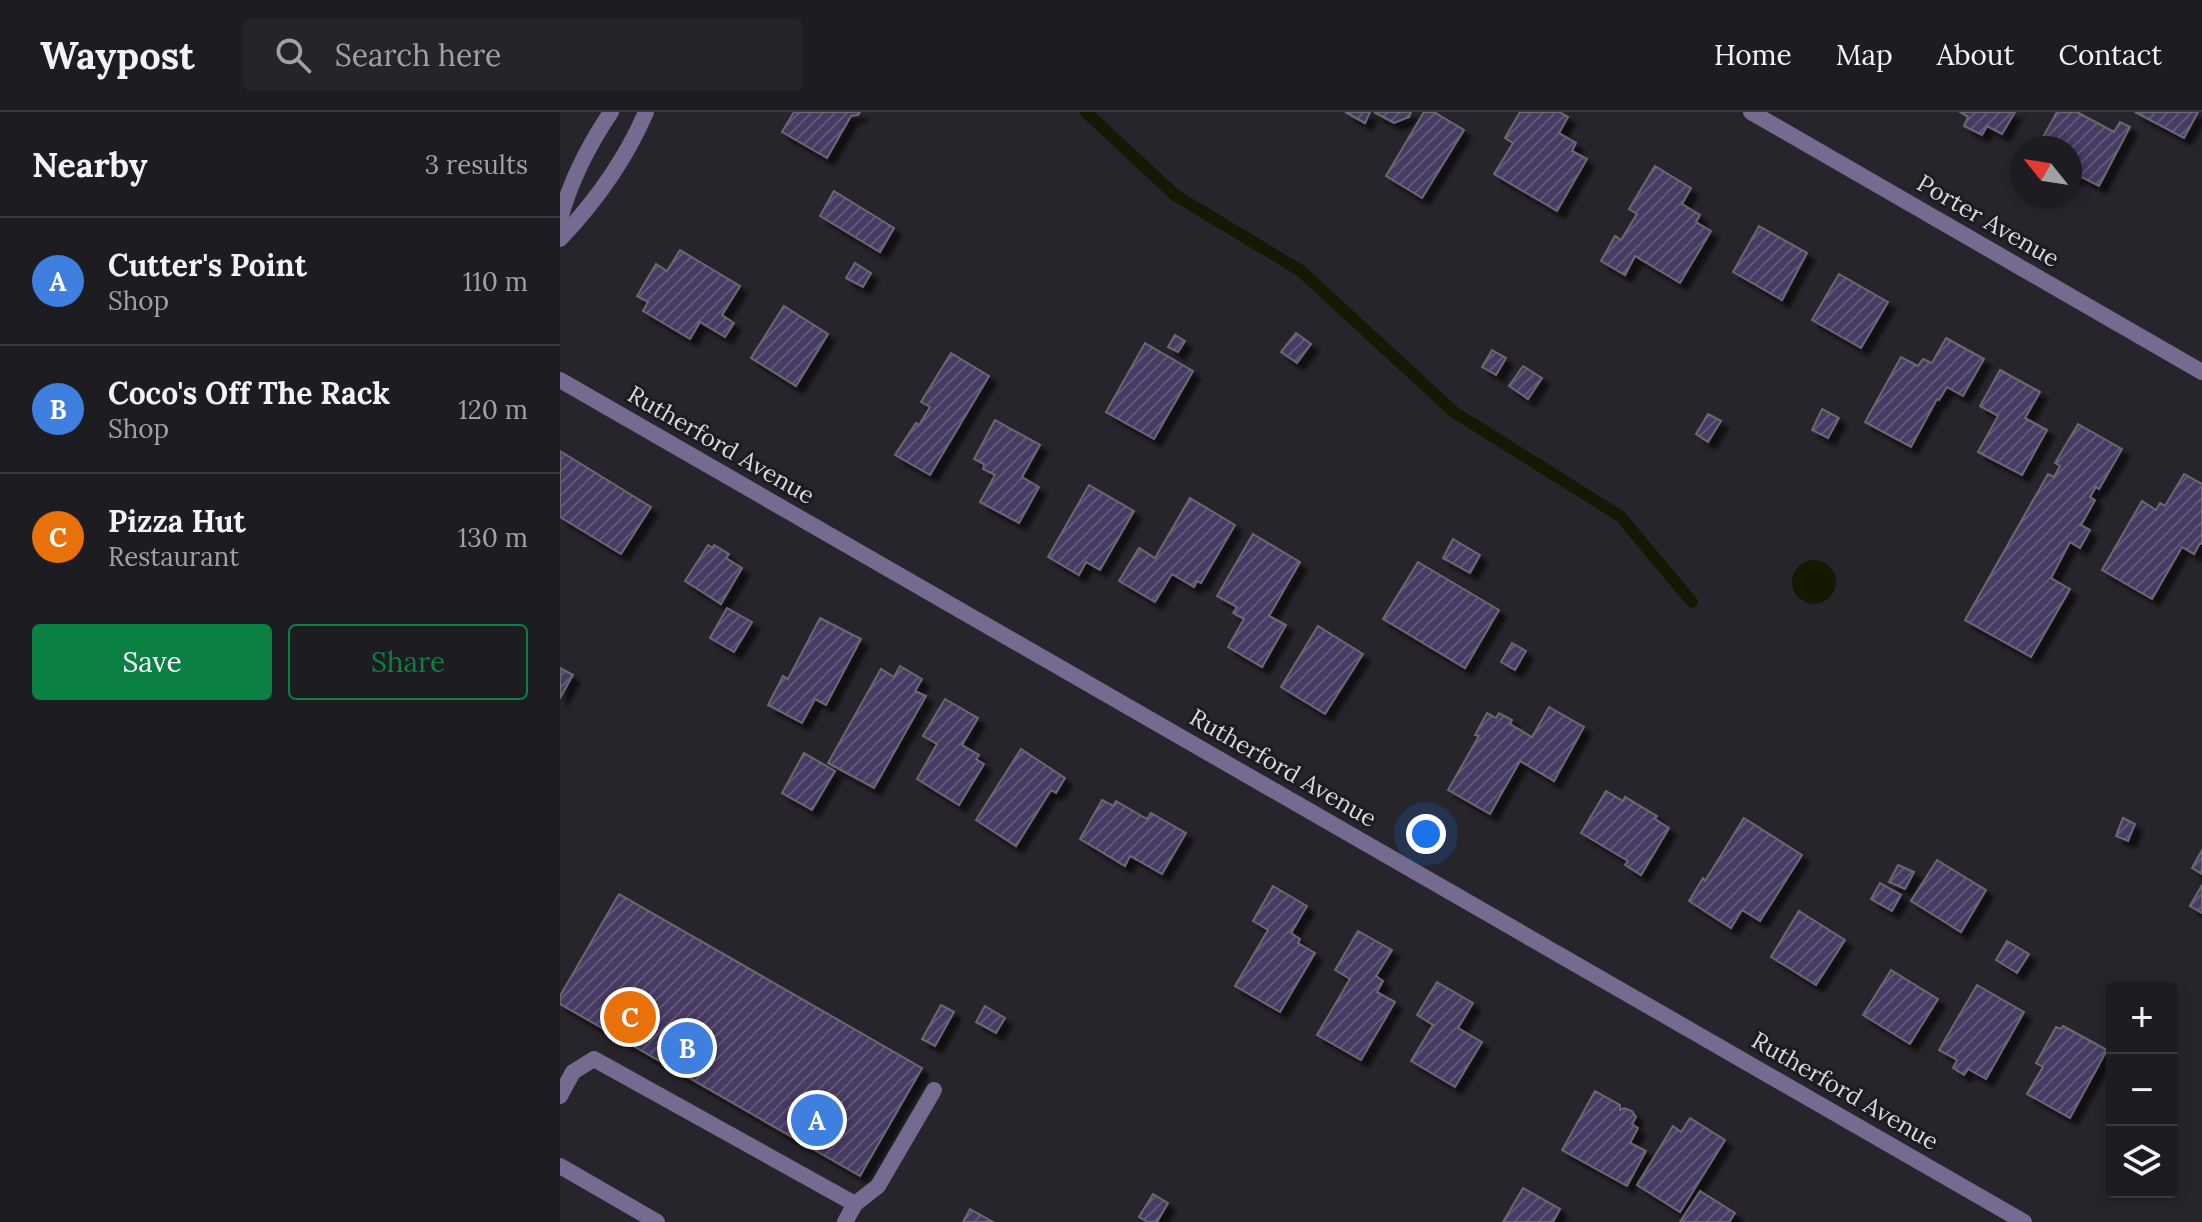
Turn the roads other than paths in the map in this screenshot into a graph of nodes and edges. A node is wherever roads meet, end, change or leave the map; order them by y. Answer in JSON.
{"nodes":[{"id":1,"x":611,"y":112,"type":"edge"},
{"id":2,"x":646,"y":112,"type":"edge"},
{"id":3,"x":1751,"y":112,"type":"edge"},
{"id":4,"x":560,"y":219,"type":"edge"},
{"id":5,"x":560,"y":239,"type":"edge"},
{"id":6,"x":2202,"y":372,"type":"edge"},
{"id":7,"x":560,"y":380,"type":"edge"},
{"id":8,"x":934,"y":1090,"type":"dead end"},
{"id":9,"x":560,"y":1096,"type":"edge"},
{"id":10,"x":560,"y":1166,"type":"edge"},
{"id":11,"x":855,"y":1204,"type":"junction"},
{"id":12,"x":646,"y":1219,"type":"edge"},
{"id":13,"x":845,"y":1222,"type":"edge"},
{"id":14,"x":2024,"y":1222,"type":"edge"}],
"edges":[{"from":1,"to":4,"type":"street"},
{"from":2,"to":5,"type":"street"},
{"from":3,"to":6,"type":"street","name":"Porter Avenue"},
{"from":7,"to":14,"type":"street","name":"Rutherford Avenue"},
{"from":8,"to":11,"type":"street"},
{"from":9,"to":11,"type":"street"},
{"from":10,"to":12,"type":"street"},
{"from":11,"to":13,"type":"street"}]}
